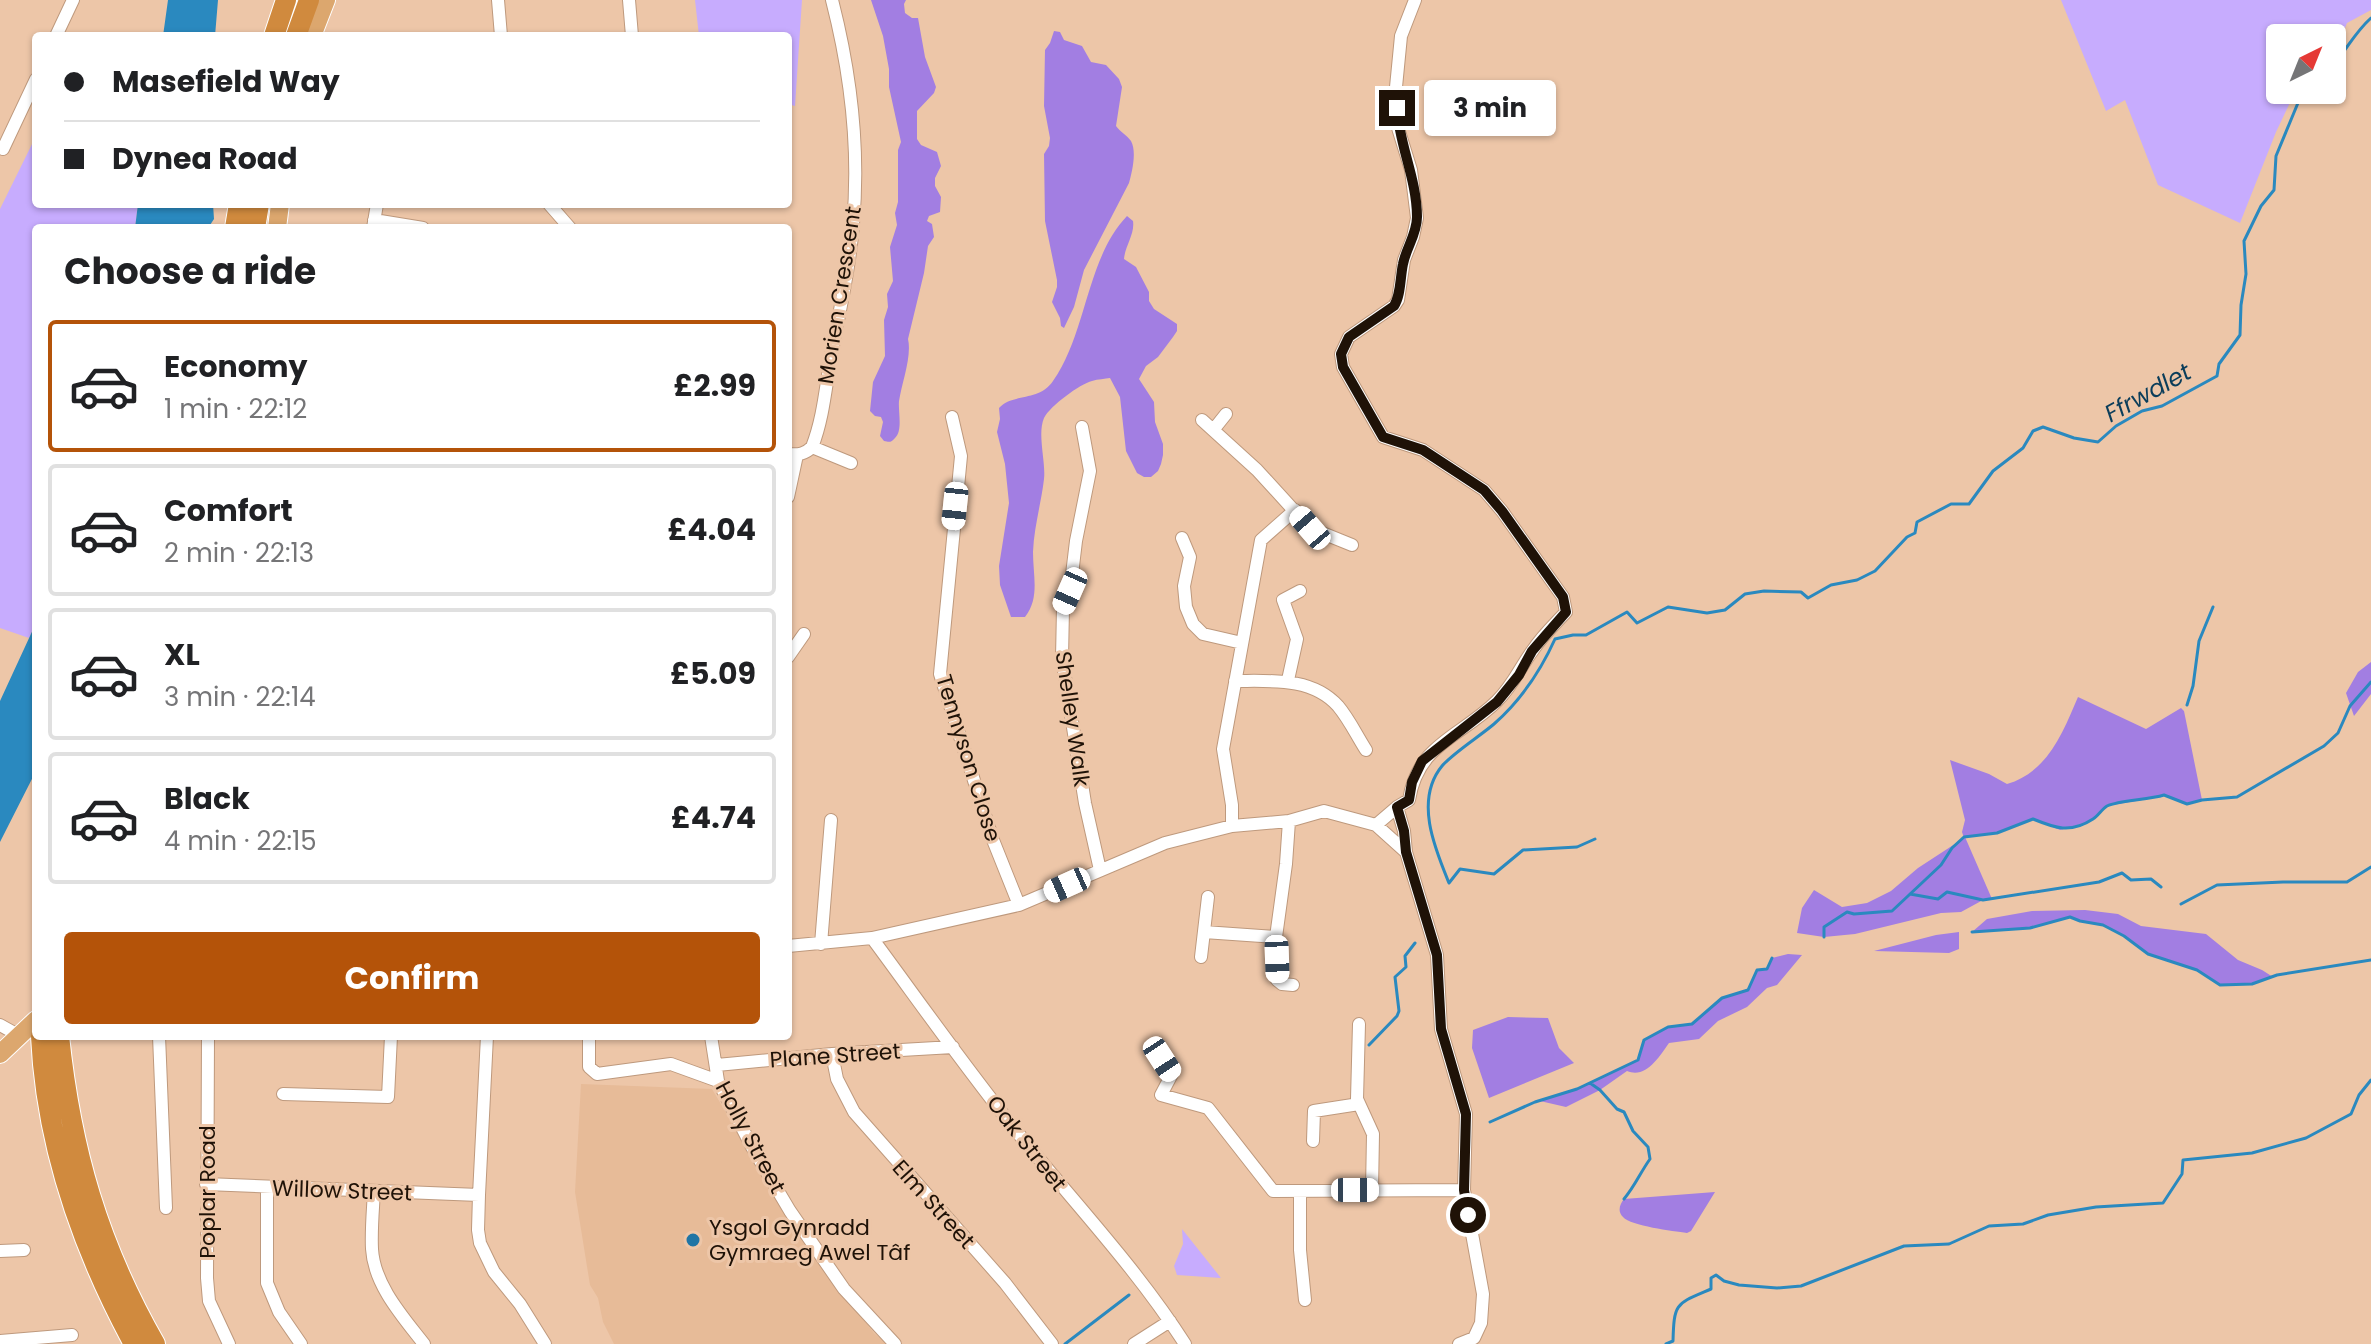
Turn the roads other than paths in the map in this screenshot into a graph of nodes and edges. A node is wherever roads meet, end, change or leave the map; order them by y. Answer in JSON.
{"nodes":[{"id":1,"x":73,"y":0,"type":"edge"},
{"id":2,"x":286,"y":0,"type":"edge"},
{"id":3,"x":309,"y":0,"type":"edge"},
{"id":4,"x":326,"y":0,"type":"edge"},
{"id":5,"x":498,"y":0,"type":"edge"},
{"id":6,"x":629,"y":0,"type":"edge"},
{"id":7,"x":832,"y":0,"type":"edge"},
{"id":8,"x":1415,"y":0,"type":"edge"},
{"id":9,"x":58,"y":32,"type":"edge"},
{"id":10,"x":275,"y":32,"type":"edge"},
{"id":11,"x":297,"y":32,"type":"edge"},
{"id":12,"x":314,"y":32,"type":"edge"},
{"id":13,"x":501,"y":32,"type":"edge"},
{"id":14,"x":632,"y":32,"type":"edge"},
{"id":15,"x":32,"y":87,"type":"edge"},
{"id":16,"x":3,"y":149,"type":"dead end"},
{"id":17,"x":1226,"y":414,"type":"dead end"},
{"id":18,"x":952,"y":417,"type":"dead end"},
{"id":19,"x":1202,"y":420,"type":"dead end"},
{"id":20,"x":1082,"y":427,"type":"dead end"},
{"id":21,"x":1214,"y":429,"type":"junction"},
{"id":22,"x":812,"y":447,"type":"junction"},
{"id":23,"x":792,"y":454,"type":"edge"},
{"id":24,"x":851,"y":463,"type":"dead end"},
{"id":25,"x":1295,"y":510,"type":"junction"},
{"id":26,"x":1182,"y":538,"type":"dead end"},
{"id":27,"x":1352,"y":545,"type":"dead end"},
{"id":28,"x":1300,"y":591,"type":"dead end"},
{"id":29,"x":804,"y":634,"type":"dead end"},
{"id":30,"x":1242,"y":643,"type":"junction"},
{"id":31,"x":792,"y":651,"type":"edge"},
{"id":32,"x":1288,"y":680,"type":"junction"},
{"id":33,"x":1235,"y":681,"type":"junction"},
{"id":34,"x":1366,"y":742,"type":"dead end"},
{"id":35,"x":1397,"y":807,"type":"junction"},
{"id":36,"x":831,"y":820,"type":"dead end"},
{"id":37,"x":1289,"y":821,"type":"junction"},
{"id":38,"x":1376,"y":825,"type":"junction"},
{"id":39,"x":1232,"y":826,"type":"junction"},
{"id":40,"x":1406,"y":852,"type":"junction"},
{"id":41,"x":1100,"y":870,"type":"junction"},
{"id":42,"x":1208,"y":897,"type":"dead end"},
{"id":43,"x":1019,"y":905,"type":"junction"},
{"id":44,"x":1204,"y":932,"type":"junction"},
{"id":45,"x":1276,"y":937,"type":"junction"},
{"id":46,"x":872,"y":938,"type":"junction"},
{"id":47,"x":821,"y":944,"type":"junction"},
{"id":48,"x":792,"y":946,"type":"edge"},
{"id":49,"x":1201,"y":957,"type":"dead end"},
{"id":50,"x":1293,"y":985,"type":"dead end"},
{"id":51,"x":32,"y":1023,"type":"edge"},
{"id":52,"x":1359,"y":1024,"type":"dead end"},
{"id":53,"x":0,"y":1025,"type":"edge"},
{"id":54,"x":18,"y":1035,"type":"junction"},
{"id":55,"x":47,"y":1040,"type":"edge"},
{"id":56,"x":48,"y":1040,"type":"edge"},
{"id":57,"x":159,"y":1040,"type":"edge"},
{"id":58,"x":208,"y":1040,"type":"edge"},
{"id":59,"x":391,"y":1040,"type":"edge"},
{"id":60,"x":487,"y":1040,"type":"edge"},
{"id":61,"x":589,"y":1040,"type":"edge"},
{"id":62,"x":712,"y":1040,"type":"edge"},
{"id":63,"x":953,"y":1047,"type":"junction"},
{"id":64,"x":0,"y":1054,"type":"edge"},
{"id":65,"x":832,"y":1054,"type":"junction"},
{"id":66,"x":1162,"y":1059,"type":"dead end"},
{"id":67,"x":717,"y":1065,"type":"junction"},
{"id":68,"x":718,"y":1081,"type":"junction"},
{"id":69,"x":283,"y":1094,"type":"dead end"},
{"id":70,"x":1359,"y":1104,"type":"junction"},
{"id":71,"x":1313,"y":1141,"type":"dead end"},
{"id":72,"x":206,"y":1184,"type":"junction"},
{"id":73,"x":267,"y":1188,"type":"junction"},
{"id":74,"x":1372,"y":1190,"type":"junction"},
{"id":75,"x":1464,"y":1190,"type":"junction"},
{"id":76,"x":374,"y":1191,"type":"junction"},
{"id":77,"x":1300,"y":1191,"type":"junction"},
{"id":78,"x":479,"y":1195,"type":"junction"},
{"id":79,"x":166,"y":1208,"type":"dead end"},
{"id":80,"x":24,"y":1250,"type":"dead end"},
{"id":81,"x":0,"y":1251,"type":"edge"},
{"id":82,"x":1305,"y":1300,"type":"dead end"},
{"id":83,"x":1170,"y":1321,"type":"junction"},
{"id":84,"x":72,"y":1335,"type":"dead end"},
{"id":85,"x":0,"y":1341,"type":"edge"},
{"id":86,"x":1051,"y":1343,"type":"edge"},
{"id":87,"x":134,"y":1344,"type":"edge"},
{"id":88,"x":155,"y":1344,"type":"edge"},
{"id":89,"x":229,"y":1344,"type":"edge"},
{"id":90,"x":301,"y":1344,"type":"edge"},
{"id":91,"x":424,"y":1344,"type":"edge"},
{"id":92,"x":545,"y":1344,"type":"edge"},
{"id":93,"x":895,"y":1344,"type":"edge"},
{"id":94,"x":1134,"y":1344,"type":"edge"},
{"id":95,"x":1185,"y":1344,"type":"edge"},
{"id":96,"x":1459,"y":1344,"type":"edge"}],
"edges":[{"from":1,"to":9,"type":"street"},
{"from":2,"to":10,"type":"highway"},
{"from":3,"to":11,"type":"highway"},
{"from":4,"to":12,"type":"main road"},
{"from":5,"to":13,"type":"street"},
{"from":6,"to":14,"type":"street"},
{"from":7,"to":22,"type":"street","name":"Morien Crescent"},
{"from":8,"to":35,"type":"street"},
{"from":15,"to":16,"type":"street"},
{"from":17,"to":21,"type":"street"},
{"from":18,"to":43,"type":"street","name":"Tennyson Close"},
{"from":19,"to":21,"type":"street"},
{"from":20,"to":41,"type":"street","name":"Shelley Walk"},
{"from":21,"to":25,"type":"street"},
{"from":22,"to":23,"type":"street"},
{"from":22,"to":24,"type":"street"},
{"from":25,"to":27,"type":"street"},
{"from":25,"to":30,"type":"street"},
{"from":26,"to":30,"type":"street"},
{"from":28,"to":32,"type":"street"},
{"from":29,"to":31,"type":"street"},
{"from":30,"to":33,"type":"street"},
{"from":32,"to":33,"type":"street"},
{"from":32,"to":34,"type":"street"},
{"from":33,"to":39,"type":"street"},
{"from":35,"to":38,"type":"street"},
{"from":35,"to":40,"type":"street"},
{"from":36,"to":47,"type":"street"},
{"from":37,"to":38,"type":"street"},
{"from":37,"to":39,"type":"street"},
{"from":37,"to":45,"type":"street"},
{"from":38,"to":40,"type":"street"},
{"from":39,"to":41,"type":"street"},
{"from":40,"to":75,"type":"street"},
{"from":41,"to":43,"type":"street"},
{"from":42,"to":44,"type":"street"},
{"from":43,"to":46,"type":"street"},
{"from":44,"to":45,"type":"street"},
{"from":44,"to":49,"type":"street"},
{"from":45,"to":50,"type":"street"},
{"from":46,"to":47,"type":"street"},
{"from":46,"to":63,"type":"street","name":"Oak Street"},
{"from":47,"to":48,"type":"street"},
{"from":51,"to":54,"type":"main road"},
{"from":52,"to":70,"type":"street"},
{"from":53,"to":54,"type":"street"},
{"from":54,"to":64,"type":"main road"},
{"from":55,"to":87,"type":"highway"},
{"from":56,"to":88,"type":"highway"},
{"from":57,"to":79,"type":"street"},
{"from":58,"to":72,"type":"street","name":"Poplar Road"},
{"from":59,"to":69,"type":"street"},
{"from":60,"to":78,"type":"street"},
{"from":61,"to":68,"type":"street"},
{"from":62,"to":67,"type":"street","name":"Holly Street"},
{"from":63,"to":65,"type":"street","name":"Plane Street"},
{"from":63,"to":83,"type":"street","name":"Oak Street"},
{"from":65,"to":67,"type":"street","name":"Plane Street"},
{"from":65,"to":86,"type":"street","name":"Elm Street"},
{"from":66,"to":77,"type":"street"},
{"from":67,"to":68,"type":"street","name":"Holly Street"},
{"from":68,"to":93,"type":"street","name":"Holly Street"},
{"from":70,"to":71,"type":"street"},
{"from":70,"to":74,"type":"street"},
{"from":72,"to":73,"type":"street","name":"Willow Street"},
{"from":72,"to":89,"type":"street","name":"Poplar Road"},
{"from":73,"to":76,"type":"street","name":"Willow Street"},
{"from":73,"to":90,"type":"street"},
{"from":74,"to":75,"type":"street"},
{"from":74,"to":77,"type":"street"},
{"from":75,"to":96,"type":"street"},
{"from":76,"to":78,"type":"street","name":"Willow Street"},
{"from":76,"to":91,"type":"street"},
{"from":77,"to":82,"type":"street"},
{"from":78,"to":92,"type":"street"},
{"from":80,"to":81,"type":"street"},
{"from":83,"to":94,"type":"street"},
{"from":83,"to":95,"type":"street","name":"Oak Street"},
{"from":84,"to":85,"type":"street"}]}
